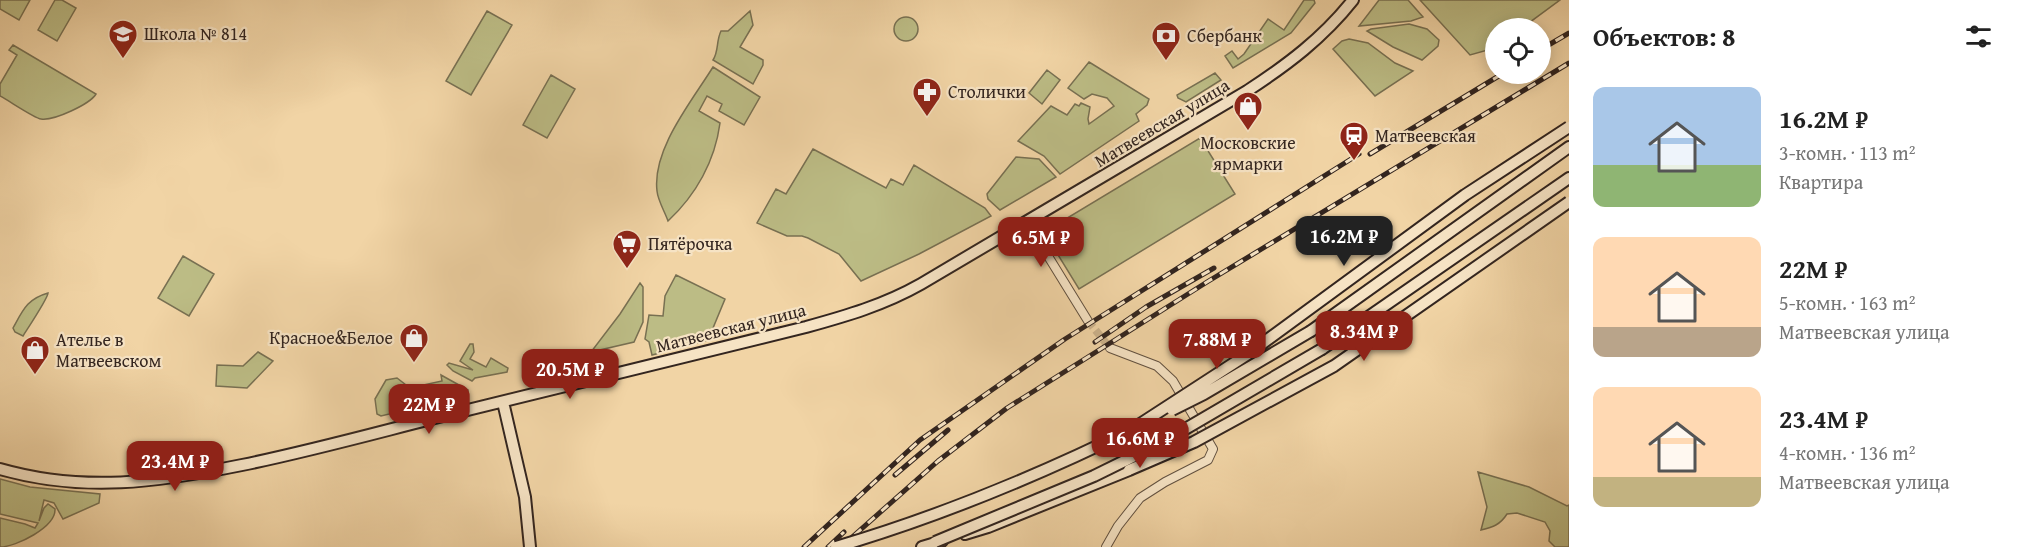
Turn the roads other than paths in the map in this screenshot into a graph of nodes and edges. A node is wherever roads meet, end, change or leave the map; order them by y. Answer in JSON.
{"nodes":[{"id":1,"x":1353,"y":0,"type":"edge"},
{"id":2,"x":1569,"y":127,"type":"edge"},
{"id":3,"x":1569,"y":147,"type":"edge"},
{"id":4,"x":1569,"y":178,"type":"edge"},
{"id":5,"x":1569,"y":202,"type":"edge"},
{"id":6,"x":1027,"y":222,"type":"junction"},
{"id":7,"x":1088,"y":321,"type":"tunnel mouth"},
{"id":8,"x":1110,"y":348,"type":"tunnel mouth"},
{"id":9,"x":503,"y":402,"type":"junction"},
{"id":10,"x":1134,"y":428,"type":"junction"},
{"id":11,"x":0,"y":469,"type":"edge"},
{"id":12,"x":935,"y":543,"type":"junction"},
{"id":13,"x":530,"y":547,"type":"edge"},
{"id":14,"x":836,"y":547,"type":"edge"},
{"id":15,"x":922,"y":547,"type":"edge"},
{"id":16,"x":1106,"y":547,"type":"edge"}],
"edges":[{"from":1,"to":6,"type":"main road","name":"Матвеевская улица"},
{"from":2,"to":10,"type":"main road","bridge":true},
{"from":3,"to":10,"type":"main road","bridge":true},
{"from":4,"to":12,"type":"main road","bridge":true},
{"from":5,"to":12,"type":"main road","bridge":true},
{"from":6,"to":7,"type":"street"},
{"from":6,"to":9,"type":"main road","name":"Матвеевская улица"},
{"from":8,"to":16,"type":"street"},
{"from":9,"to":11,"type":"main road","name":"Матвеевская улица"},
{"from":9,"to":13,"type":"main road"},
{"from":10,"to":14,"type":"main road","bridge":true},
{"from":12,"to":15,"type":"main road"}]}
